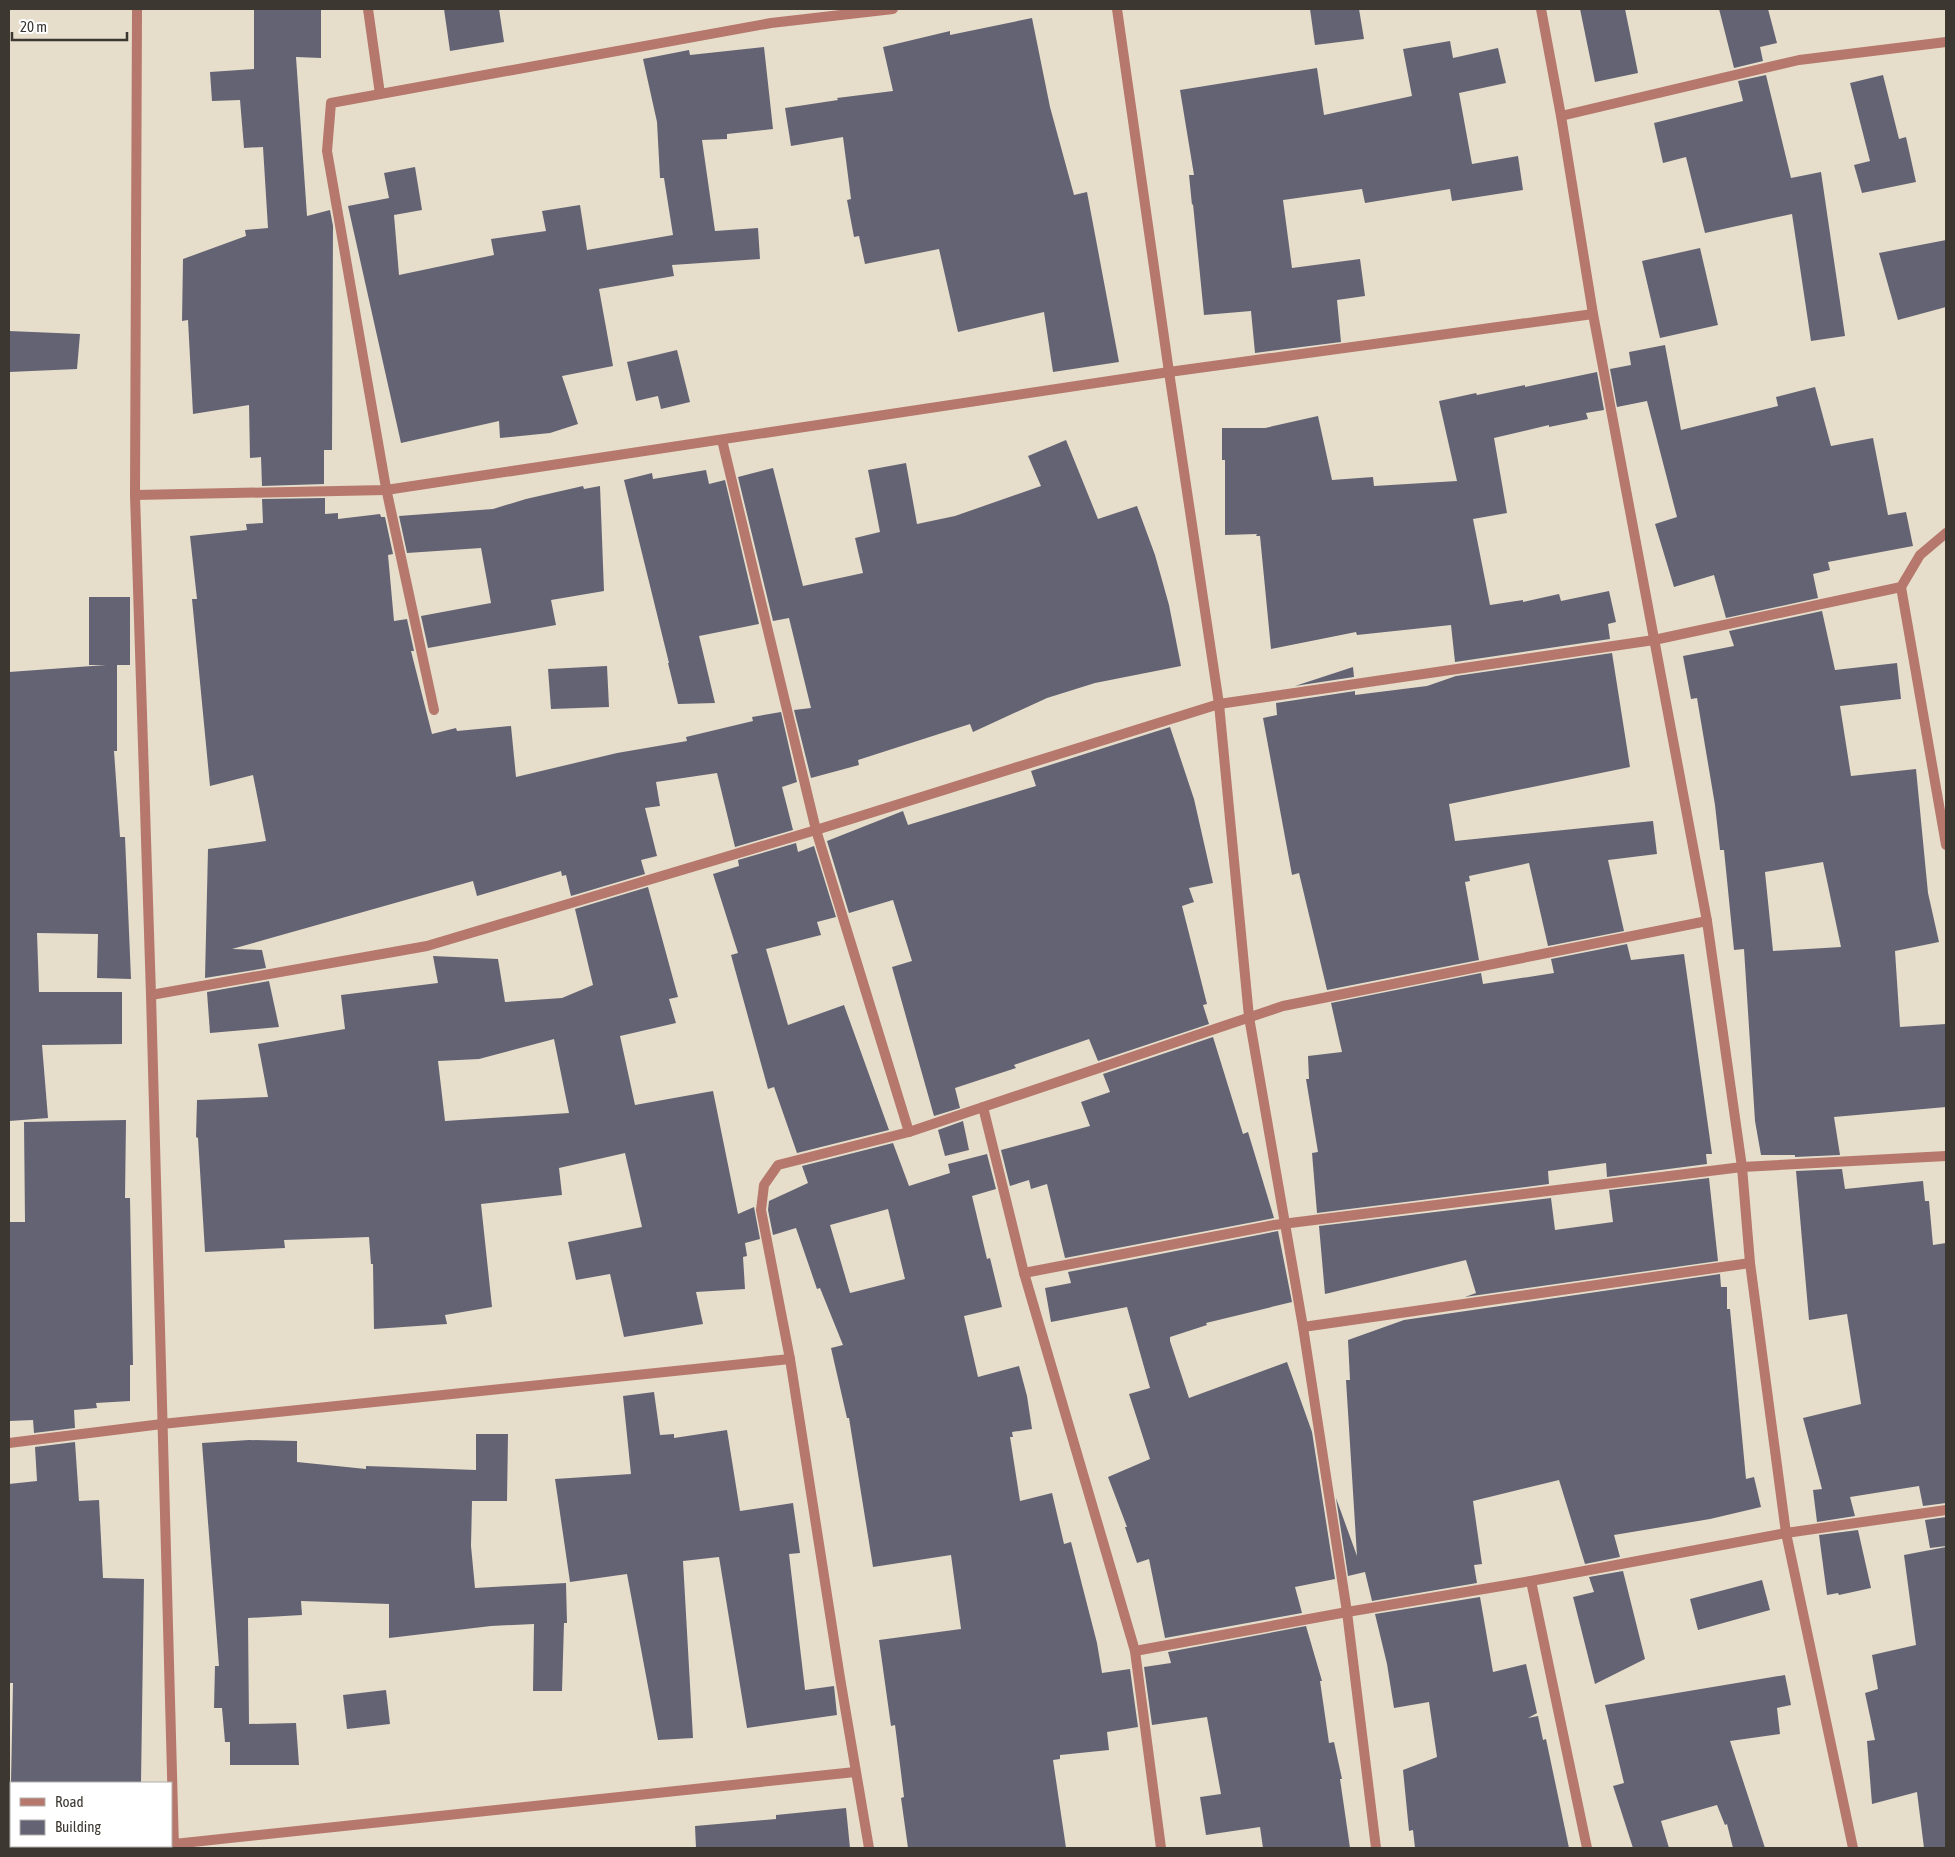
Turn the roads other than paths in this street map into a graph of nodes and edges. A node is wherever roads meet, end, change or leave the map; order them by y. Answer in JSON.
{"nodes":[{"id":1,"x":137,"y":9,"type":"edge"},
{"id":2,"x":368,"y":9,"type":"edge"},
{"id":3,"x":894,"y":9,"type":"edge"},
{"id":4,"x":1117,"y":9,"type":"edge"},
{"id":5,"x":1540,"y":9,"type":"edge"},
{"id":6,"x":1946,"y":42,"type":"edge"},
{"id":7,"x":380,"y":94,"type":"junction"},
{"id":8,"x":1561,"y":116,"type":"junction"},
{"id":9,"x":1593,"y":314,"type":"junction"},
{"id":10,"x":1169,"y":372,"type":"junction"},
{"id":11,"x":722,"y":440,"type":"junction"},
{"id":12,"x":386,"y":490,"type":"junction"},
{"id":13,"x":135,"y":495,"type":"junction"},
{"id":14,"x":1946,"y":533,"type":"edge"},
{"id":15,"x":1901,"y":587,"type":"junction"},
{"id":16,"x":1654,"y":640,"type":"junction"},
{"id":17,"x":1219,"y":704,"type":"junction"},
{"id":18,"x":434,"y":710,"type":"dead end"},
{"id":19,"x":816,"y":830,"type":"junction"},
{"id":20,"x":1946,"y":845,"type":"edge"},
{"id":21,"x":1707,"y":921,"type":"junction"},
{"id":22,"x":151,"y":995,"type":"junction"},
{"id":23,"x":1249,"y":1017,"type":"junction"},
{"id":24,"x":983,"y":1107,"type":"junction"},
{"id":25,"x":909,"y":1132,"type":"junction"},
{"id":26,"x":1946,"y":1156,"type":"edge"},
{"id":27,"x":1742,"y":1167,"type":"junction"},
{"id":28,"x":1286,"y":1224,"type":"junction"},
{"id":29,"x":1750,"y":1263,"type":"junction"},
{"id":30,"x":1024,"y":1273,"type":"junction"},
{"id":31,"x":1303,"y":1327,"type":"junction"},
{"id":32,"x":790,"y":1359,"type":"junction"},
{"id":33,"x":162,"y":1424,"type":"junction"},
{"id":34,"x":9,"y":1443,"type":"edge"},
{"id":35,"x":1946,"y":1510,"type":"edge"},
{"id":36,"x":1786,"y":1533,"type":"junction"},
{"id":37,"x":1532,"y":1581,"type":"junction"},
{"id":38,"x":1347,"y":1612,"type":"junction"},
{"id":39,"x":1134,"y":1650,"type":"junction"},
{"id":40,"x":855,"y":1772,"type":"junction"},
{"id":41,"x":174,"y":1846,"type":"edge"},
{"id":42,"x":869,"y":1848,"type":"edge"},
{"id":43,"x":1161,"y":1848,"type":"edge"},
{"id":44,"x":1376,"y":1848,"type":"edge"},
{"id":45,"x":1588,"y":1848,"type":"edge"},
{"id":46,"x":1853,"y":1848,"type":"edge"}],
"edges":[{"from":1,"to":13,"type":"street"},
{"from":2,"to":7,"type":"street"},
{"from":3,"to":7,"type":"street"},
{"from":4,"to":10,"type":"street"},
{"from":5,"to":8,"type":"street"},
{"from":6,"to":8,"type":"street"},
{"from":7,"to":12,"type":"street"},
{"from":8,"to":9,"type":"street"},
{"from":9,"to":10,"type":"street"},
{"from":9,"to":16,"type":"street"},
{"from":10,"to":11,"type":"street"},
{"from":10,"to":17,"type":"street"},
{"from":11,"to":12,"type":"street"},
{"from":11,"to":19,"type":"street"},
{"from":12,"to":13,"type":"street"},
{"from":12,"to":18,"type":"street"},
{"from":13,"to":22,"type":"street"},
{"from":14,"to":15,"type":"street"},
{"from":15,"to":16,"type":"street"},
{"from":15,"to":20,"type":"street"},
{"from":16,"to":17,"type":"street"},
{"from":16,"to":21,"type":"street"},
{"from":17,"to":19,"type":"street"},
{"from":17,"to":23,"type":"street"},
{"from":19,"to":22,"type":"street"},
{"from":19,"to":25,"type":"street"},
{"from":21,"to":23,"type":"street"},
{"from":21,"to":27,"type":"street"},
{"from":22,"to":33,"type":"street"},
{"from":23,"to":24,"type":"street"},
{"from":23,"to":28,"type":"street"},
{"from":24,"to":25,"type":"street"},
{"from":24,"to":30,"type":"street"},
{"from":25,"to":32,"type":"street"},
{"from":26,"to":27,"type":"street"},
{"from":27,"to":28,"type":"street"},
{"from":27,"to":29,"type":"street"},
{"from":28,"to":30,"type":"street"},
{"from":28,"to":31,"type":"street"},
{"from":29,"to":31,"type":"street"},
{"from":29,"to":36,"type":"street"},
{"from":30,"to":39,"type":"street"},
{"from":31,"to":38,"type":"street"},
{"from":32,"to":33,"type":"street"},
{"from":32,"to":40,"type":"street"},
{"from":33,"to":34,"type":"street"},
{"from":33,"to":41,"type":"street"},
{"from":35,"to":36,"type":"street"},
{"from":36,"to":37,"type":"street"},
{"from":36,"to":46,"type":"street"},
{"from":37,"to":38,"type":"street"},
{"from":37,"to":45,"type":"street"},
{"from":38,"to":39,"type":"street"},
{"from":38,"to":44,"type":"street"},
{"from":39,"to":43,"type":"street"},
{"from":40,"to":41,"type":"street"},
{"from":40,"to":42,"type":"street"}]}
